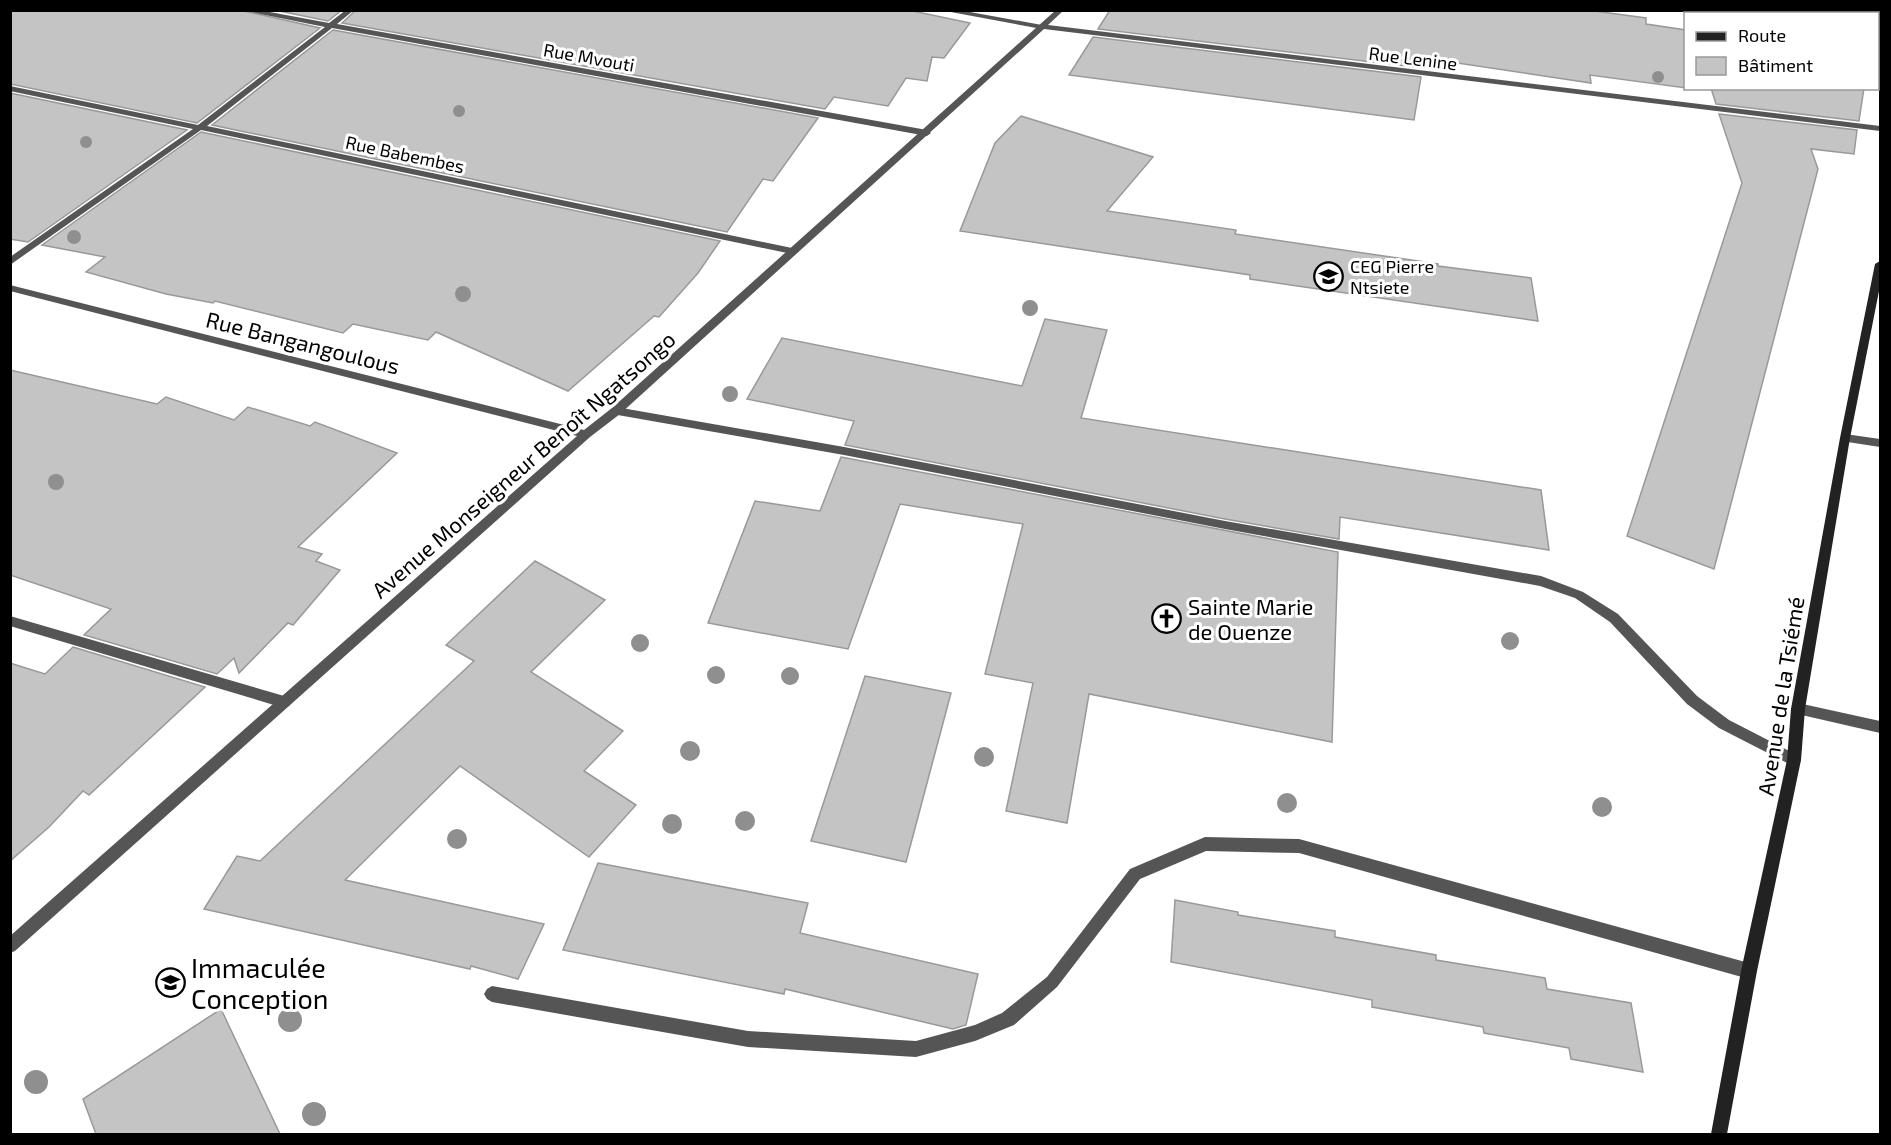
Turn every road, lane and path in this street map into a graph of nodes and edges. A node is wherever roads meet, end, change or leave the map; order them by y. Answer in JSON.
{"nodes":[{"id":1,"x":244,"y":10,"type":"edge"},
{"id":2,"x":351,"y":10,"type":"edge"},
{"id":3,"x":943,"y":10,"type":"edge"},
{"id":4,"x":1061,"y":10,"type":"edge"},
{"id":5,"x":1701,"y":10,"type":"edge"},
{"id":6,"x":1716,"y":12,"type":"edge"},
{"id":7,"x":331,"y":25,"type":"junction"},
{"id":8,"x":1042,"y":27,"type":"junction"},
{"id":9,"x":10,"y":88,"type":"edge"},
{"id":10,"x":198,"y":129,"type":"junction"},
{"id":11,"x":1881,"y":129,"type":"edge"},
{"id":12,"x":927,"y":133,"type":"junction"},
{"id":13,"x":792,"y":251,"type":"junction"},
{"id":14,"x":10,"y":262,"type":"edge"},
{"id":15,"x":1881,"y":264,"type":"edge"},
{"id":16,"x":10,"y":288,"type":"edge"},
{"id":17,"x":616,"y":411,"type":"junction"},
{"id":18,"x":585,"y":434,"type":"junction"},
{"id":19,"x":1845,"y":438,"type":"junction"},
{"id":20,"x":1881,"y":443,"type":"edge"},
{"id":21,"x":10,"y":621,"type":"edge"},
{"id":22,"x":284,"y":702,"type":"junction"},
{"id":23,"x":1798,"y":710,"type":"junction"},
{"id":24,"x":1881,"y":727,"type":"edge"},
{"id":25,"x":1794,"y":760,"type":"junction"},
{"id":26,"x":10,"y":946,"type":"edge"},
{"id":27,"x":1749,"y":971,"type":"junction"},
{"id":28,"x":492,"y":994,"type":"dead end"},
{"id":29,"x":1719,"y":1134,"type":"edge"}],
"edges":[{"from":1,"to":7,"type":"street","name":"Rue Mvouti"},
{"from":2,"to":7,"type":"street"},
{"from":3,"to":8,"type":"street","name":"Rue Lenine"},
{"from":4,"to":8,"type":"street","name":"Avenue Monseigneur Benoît Ngatsongo"},
{"from":5,"to":6,"type":"street"},
{"from":7,"to":10,"type":"street"},
{"from":7,"to":12,"type":"street","name":"Rue Mvouti"},
{"from":8,"to":11,"type":"street","name":"Rue Lenine"},
{"from":8,"to":12,"type":"street","name":"Avenue Monseigneur Benoît Ngatsongo"},
{"from":9,"to":10,"type":"street","name":"Rue Babembes"},
{"from":10,"to":13,"type":"street","name":"Rue Babembes"},
{"from":10,"to":14,"type":"street"},
{"from":12,"to":13,"type":"street","name":"Avenue Monseigneur Benoît Ngatsongo"},
{"from":13,"to":17,"type":"street","name":"Avenue Monseigneur Benoît Ngatsongo"},
{"from":15,"to":19,"type":"main road","name":"Avenue de la Tsiémé"},
{"from":16,"to":18,"type":"street","name":"Rue Bangangoulous"},
{"from":17,"to":18,"type":"street","name":"Avenue Monseigneur Benoît Ngatsongo"},
{"from":17,"to":25,"type":"street"},
{"from":18,"to":22,"type":"street","name":"Avenue Monseigneur Benoît Ngatsongo"},
{"from":19,"to":20,"type":"street"},
{"from":19,"to":23,"type":"main road","name":"Avenue de la Tsiémé"},
{"from":21,"to":22,"type":"street"},
{"from":22,"to":26,"type":"street","name":"Avenue Monseigneur Benoît Ngatsongo"},
{"from":23,"to":24,"type":"street"},
{"from":23,"to":25,"type":"main road","name":"Avenue de la Tsiémé"},
{"from":25,"to":27,"type":"main road","name":"Avenue de la Tsiémé"},
{"from":27,"to":28,"type":"street"},
{"from":27,"to":29,"type":"main road","name":"Avenue de la Tsiémé"}]}
